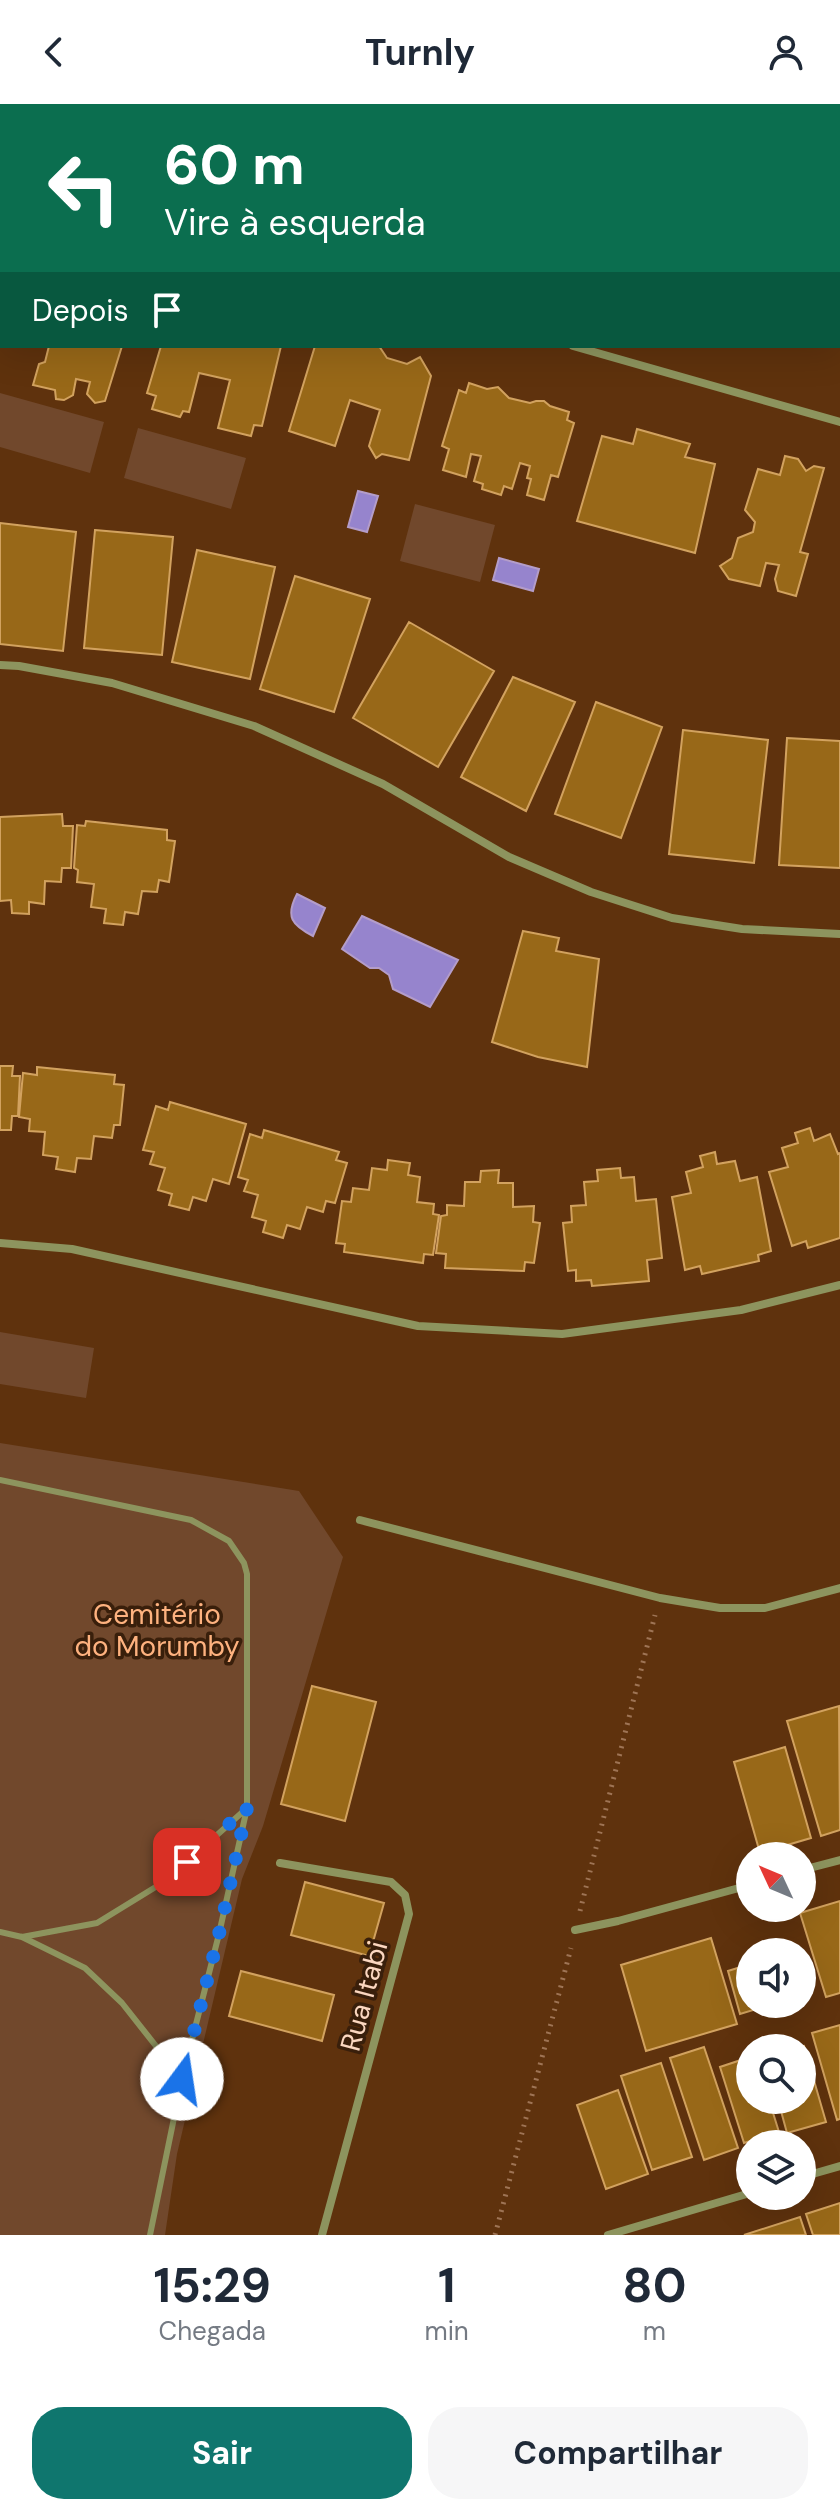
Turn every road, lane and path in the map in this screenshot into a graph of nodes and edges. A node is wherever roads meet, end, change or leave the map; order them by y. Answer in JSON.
{"nodes":[{"id":1,"x":580,"y":348,"type":"edge"},
{"id":2,"x":840,"y":422,"type":"edge"},
{"id":3,"x":0,"y":665,"type":"edge"},
{"id":4,"x":840,"y":934,"type":"edge"},
{"id":5,"x":0,"y":1243,"type":"edge"},
{"id":6,"x":840,"y":1285,"type":"edge"},
{"id":7,"x":0,"y":1480,"type":"edge"},
{"id":8,"x":360,"y":1520,"type":"dead end"},
{"id":9,"x":840,"y":1588,"type":"edge"},
{"id":10,"x":247,"y":1808,"type":"junction"},
{"id":11,"x":840,"y":1860,"type":"edge"},
{"id":12,"x":280,"y":1863,"type":"dead end"},
{"id":13,"x":816,"y":1866,"type":"edge"},
{"id":14,"x":736,"y":1889,"type":"edge"},
{"id":15,"x":575,"y":1930,"type":"dead end"},
{"id":16,"x":0,"y":1932,"type":"edge"},
{"id":17,"x":22,"y":1937,"type":"junction"},
{"id":18,"x":182,"y":2079,"type":"junction"},
{"id":19,"x":840,"y":2166,"type":"edge"},
{"id":20,"x":816,"y":2173,"type":"edge"},
{"id":21,"x":736,"y":2197,"type":"edge"},
{"id":22,"x":150,"y":2235,"type":"edge"},
{"id":23,"x":322,"y":2235,"type":"edge"},
{"id":24,"x":608,"y":2235,"type":"edge"}],
"edges":[{"from":1,"to":2,"type":"street"},
{"from":3,"to":4,"type":"street"},
{"from":5,"to":6,"type":"street"},
{"from":7,"to":10,"type":"lane"},
{"from":8,"to":9,"type":"street"},
{"from":10,"to":17,"type":"lane"},
{"from":10,"to":18,"type":"lane"},
{"from":11,"to":13,"type":"street"},
{"from":12,"to":23,"type":"street","name":"Rua Itabi"},
{"from":14,"to":15,"type":"street"},
{"from":16,"to":17,"type":"lane"},
{"from":17,"to":18,"type":"lane"},
{"from":18,"to":22,"type":"lane"},
{"from":19,"to":20,"type":"street"},
{"from":21,"to":24,"type":"street"}]}
